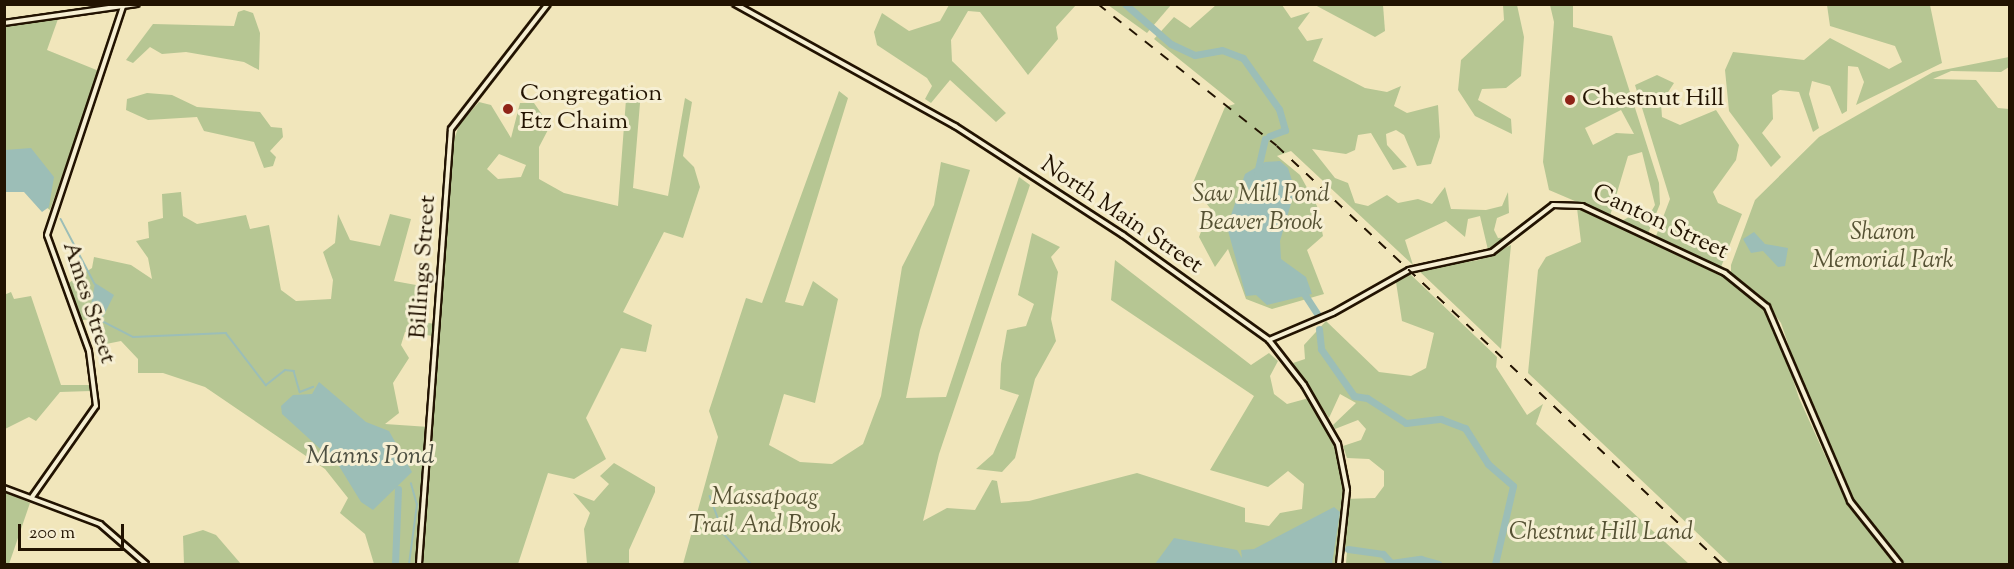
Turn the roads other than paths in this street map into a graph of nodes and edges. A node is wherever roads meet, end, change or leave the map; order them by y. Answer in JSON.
{"nodes":[{"id":1,"x":137,"y":4,"type":"edge"},
{"id":2,"x":549,"y":4,"type":"edge"},
{"id":3,"x":735,"y":4,"type":"edge"},
{"id":4,"x":124,"y":5,"type":"edge"},
{"id":5,"x":4,"y":23,"type":"edge"},
{"id":6,"x":1269,"y":340,"type":"junction"},
{"id":7,"x":4,"y":488,"type":"edge"},
{"id":8,"x":32,"y":497,"type":"junction"},
{"id":9,"x":146,"y":564,"type":"edge"},
{"id":10,"x":419,"y":564,"type":"edge"},
{"id":11,"x":1339,"y":564,"type":"edge"},
{"id":12,"x":1900,"y":564,"type":"edge"}],
"edges":[{"from":1,"to":4,"type":"street"},
{"from":2,"to":10,"type":"street","name":"Billings Street"},
{"from":3,"to":6,"type":"street","name":"North Main Street"},
{"from":4,"to":5,"type":"street"},
{"from":4,"to":8,"type":"street","name":"Ames Street"},
{"from":6,"to":11,"type":"street","name":"North Main Street"},
{"from":6,"to":12,"type":"street","name":"Canton Street"},
{"from":7,"to":8,"type":"street"},
{"from":8,"to":9,"type":"street"}]}
